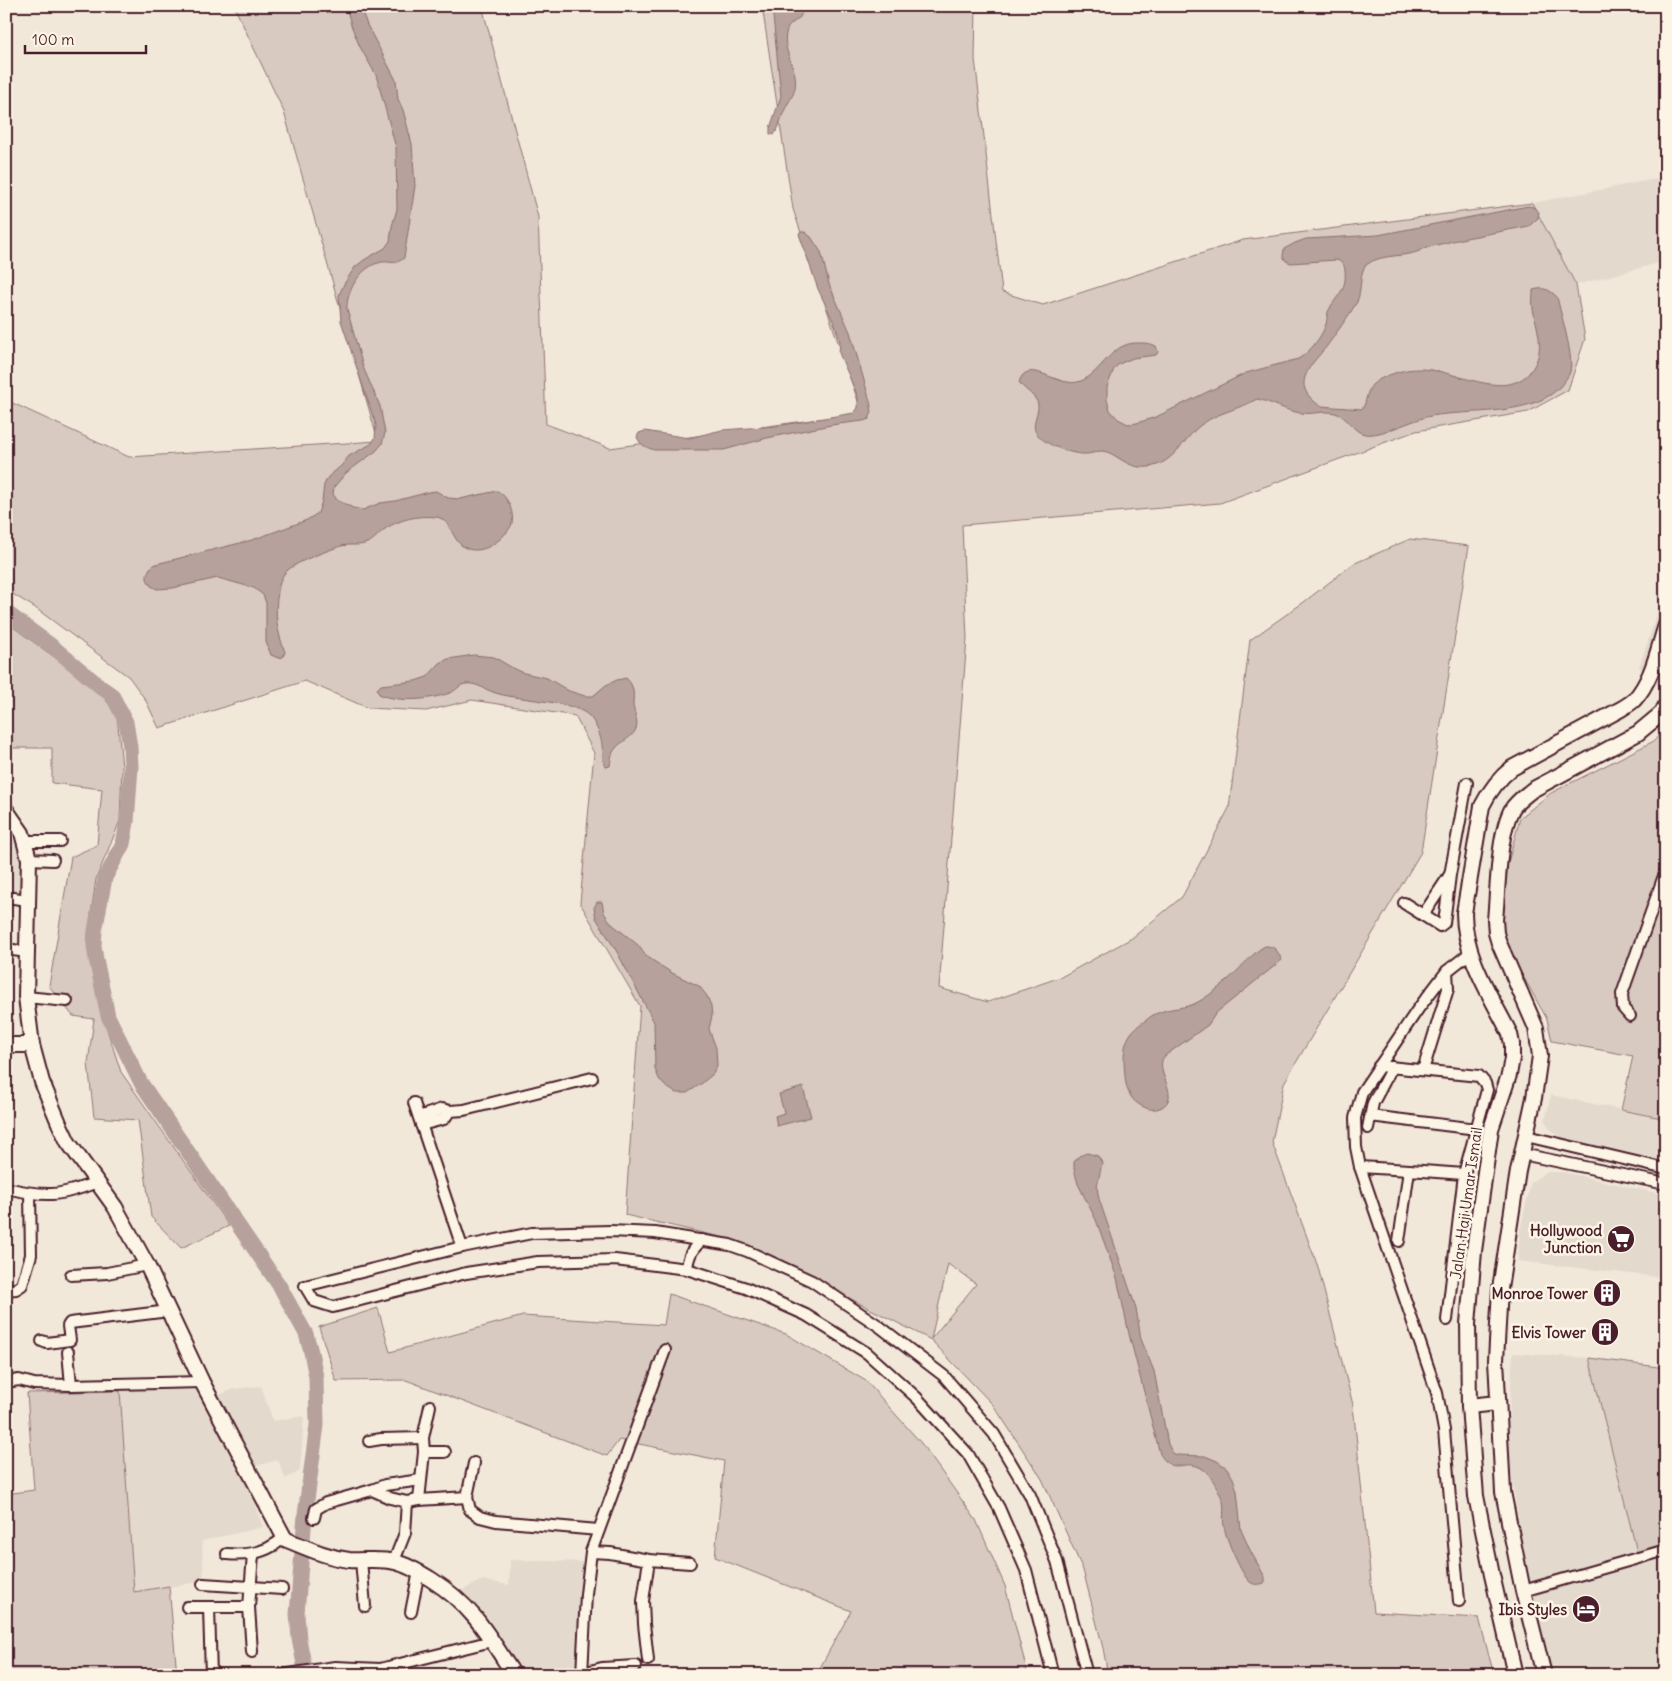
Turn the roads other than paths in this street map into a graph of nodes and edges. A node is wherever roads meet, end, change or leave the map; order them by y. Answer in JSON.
{"nodes":[{"id":1,"x":1666,"y":625,"type":"edge"},
{"id":2,"x":1666,"y":705,"type":"edge"},
{"id":3,"x":1467,"y":783,"type":"dead end"},
{"id":4,"x":6,"y":810,"type":"edge"},
{"id":5,"x":24,"y":841,"type":"junction"},
{"id":6,"x":60,"y":841,"type":"dead end"},
{"id":7,"x":29,"y":859,"type":"junction"},
{"id":8,"x":53,"y":860,"type":"dead end"},
{"id":9,"x":1666,"y":870,"type":"edge"},
{"id":10,"x":1450,"y":875,"type":"junction"},
{"id":11,"x":6,"y":897,"type":"edge"},
{"id":12,"x":28,"y":900,"type":"junction"},
{"id":13,"x":1404,"y":904,"type":"dead end"},
{"id":14,"x":1446,"y":911,"type":"junction"},
{"id":15,"x":1422,"y":914,"type":"junction"},
{"id":16,"x":1464,"y":914,"type":"junction"},
{"id":17,"x":6,"y":949,"type":"edge"},
{"id":18,"x":27,"y":952,"type":"junction"},
{"id":19,"x":1470,"y":953,"type":"junction"},
{"id":20,"x":1447,"y":971,"type":"junction"},
{"id":21,"x":26,"y":997,"type":"junction"},
{"id":22,"x":67,"y":1001,"type":"dead end"},
{"id":23,"x":1630,"y":1016,"type":"dead end"},
{"id":24,"x":6,"y":1045,"type":"edge"},
{"id":25,"x":32,"y":1045,"type":"junction"},
{"id":26,"x":1379,"y":1066,"type":"junction"},
{"id":27,"x":1392,"y":1067,"type":"junction"},
{"id":28,"x":1423,"y":1070,"type":"junction"},
{"id":29,"x":592,"y":1078,"type":"dead end"},
{"id":30,"x":414,"y":1103,"type":"dead end"},
{"id":31,"x":1370,"y":1116,"type":"junction"},
{"id":32,"x":420,"y":1121,"type":"junction"},
{"id":33,"x":1368,"y":1128,"type":"dead end"},
{"id":34,"x":1477,"y":1129,"type":"junction"},
{"id":35,"x":1526,"y":1136,"type":"junction"},
{"id":36,"x":1585,"y":1151,"type":"junction"},
{"id":37,"x":1522,"y":1154,"type":"junction"},
{"id":38,"x":1582,"y":1166,"type":"junction"},
{"id":39,"x":1360,"y":1167,"type":"junction"},
{"id":40,"x":1666,"y":1169,"type":"edge"},
{"id":41,"x":1409,"y":1170,"type":"junction"},
{"id":42,"x":1464,"y":1174,"type":"junction"},
{"id":43,"x":98,"y":1182,"type":"junction"},
{"id":44,"x":1666,"y":1184,"type":"edge"},
{"id":45,"x":6,"y":1188,"type":"edge"},
{"id":46,"x":30,"y":1193,"type":"junction"},
{"id":47,"x":702,"y":1240,"type":"junction"},
{"id":48,"x":1399,"y":1242,"type":"dead end"},
{"id":49,"x":462,"y":1247,"type":"junction"},
{"id":50,"x":146,"y":1265,"type":"junction"},
{"id":51,"x":687,"y":1269,"type":"junction"},
{"id":52,"x":71,"y":1275,"type":"dead end"},
{"id":53,"x":6,"y":1290,"type":"edge"},
{"id":54,"x":169,"y":1311,"type":"junction"},
{"id":55,"x":1447,"y":1320,"type":"dead end"},
{"id":56,"x":42,"y":1341,"type":"dead end"},
{"id":57,"x":665,"y":1350,"type":"dead end"},
{"id":58,"x":68,"y":1352,"type":"dead end"},
{"id":59,"x":6,"y":1382,"type":"edge"},
{"id":60,"x":202,"y":1382,"type":"junction"},
{"id":61,"x":71,"y":1385,"type":"junction"},
{"id":62,"x":1498,"y":1403,"type":"junction"},
{"id":63,"x":430,"y":1406,"type":"dead end"},
{"id":64,"x":1469,"y":1406,"type":"junction"},
{"id":65,"x":423,"y":1438,"type":"junction"},
{"id":66,"x":369,"y":1440,"type":"dead end"},
{"id":67,"x":424,"y":1452,"type":"junction"},
{"id":68,"x":445,"y":1452,"type":"dead end"},
{"id":69,"x":474,"y":1463,"type":"dead end"},
{"id":70,"x":421,"y":1480,"type":"junction"},
{"id":71,"x":372,"y":1490,"type":"junction"},
{"id":72,"x":467,"y":1497,"type":"junction"},
{"id":73,"x":419,"y":1500,"type":"junction"},
{"id":74,"x":407,"y":1502,"type":"junction"},
{"id":75,"x":314,"y":1518,"type":"dead end"},
{"id":76,"x":598,"y":1530,"type":"junction"},
{"id":77,"x":286,"y":1539,"type":"junction"},
{"id":78,"x":1666,"y":1550,"type":"edge"},
{"id":79,"x":594,"y":1552,"type":"junction"},
{"id":80,"x":227,"y":1554,"type":"dead end"},
{"id":81,"x":253,"y":1554,"type":"junction"},
{"id":82,"x":361,"y":1560,"type":"junction"},
{"id":83,"x":649,"y":1560,"type":"junction"},
{"id":84,"x":394,"y":1561,"type":"junction"},
{"id":85,"x":690,"y":1563,"type":"dead end"},
{"id":86,"x":419,"y":1571,"type":"junction"},
{"id":87,"x":204,"y":1584,"type":"dead end"},
{"id":88,"x":252,"y":1586,"type":"junction"},
{"id":89,"x":282,"y":1588,"type":"dead end"},
{"id":90,"x":1523,"y":1590,"type":"junction"},
{"id":91,"x":1459,"y":1601,"type":"dead end"},
{"id":92,"x":365,"y":1606,"type":"dead end"},
{"id":93,"x":187,"y":1607,"type":"dead end"},
{"id":94,"x":249,"y":1607,"type":"junction"},
{"id":95,"x":210,"y":1608,"type":"junction"},
{"id":96,"x":411,"y":1612,"type":"dead end"},
{"id":97,"x":492,"y":1641,"type":"junction"},
{"id":98,"x":252,"y":1652,"type":"dead end"},
{"id":99,"x":648,"y":1660,"type":"dead end"},
{"id":100,"x":636,"y":1666,"type":"dead end"},
{"id":101,"x":592,"y":1672,"type":"edge"},
{"id":102,"x":210,"y":1675,"type":"edge"},
{"id":103,"x":282,"y":1675,"type":"edge"},
{"id":104,"x":514,"y":1675,"type":"edge"},
{"id":105,"x":1053,"y":1675,"type":"edge"},
{"id":106,"x":1087,"y":1675,"type":"edge"},
{"id":107,"x":1515,"y":1675,"type":"edge"},
{"id":108,"x":1544,"y":1675,"type":"edge"}],
"edges":[{"from":1,"to":16,"type":"main road","name":"Jalan Haji Umar Ismail"},
{"from":2,"to":35,"type":"main road"},
{"from":3,"to":10,"type":"street"},
{"from":4,"to":5,"type":"main road"},
{"from":5,"to":6,"type":"street"},
{"from":5,"to":7,"type":"main road"},
{"from":7,"to":8,"type":"street"},
{"from":7,"to":12,"type":"main road"},
{"from":9,"to":23,"type":"street"},
{"from":10,"to":14,"type":"street"},
{"from":10,"to":15,"type":"street"},
{"from":11,"to":12,"type":"street"},
{"from":12,"to":18,"type":"main road"},
{"from":13,"to":15,"type":"street"},
{"from":14,"to":15,"type":"street"},
{"from":14,"to":16,"type":"street"},
{"from":16,"to":19,"type":"main road","name":"Jalan Haji Umar Ismail"},
{"from":17,"to":18,"type":"street"},
{"from":18,"to":21,"type":"main road"},
{"from":19,"to":20,"type":"street"},
{"from":19,"to":64,"type":"main road","name":"Jalan Haji Umar Ismail"},
{"from":20,"to":26,"type":"street"},
{"from":20,"to":28,"type":"street"},
{"from":21,"to":22,"type":"street"},
{"from":21,"to":25,"type":"main road"},
{"from":24,"to":25,"type":"main road"},
{"from":25,"to":43,"type":"main road"},
{"from":26,"to":27,"type":"street"},
{"from":26,"to":39,"type":"street"},
{"from":27,"to":28,"type":"street"},
{"from":27,"to":31,"type":"street"},
{"from":28,"to":34,"type":"street"},
{"from":29,"to":32,"type":"street"},
{"from":30,"to":32,"type":"street"},
{"from":31,"to":33,"type":"street"},
{"from":31,"to":34,"type":"street"},
{"from":32,"to":49,"type":"street"},
{"from":34,"to":42,"type":"street"},
{"from":35,"to":36,"type":"street"},
{"from":35,"to":37,"type":"main road"},
{"from":36,"to":38,"type":"street"},
{"from":36,"to":40,"type":"street"},
{"from":37,"to":38,"type":"street"},
{"from":37,"to":62,"type":"main road"},
{"from":38,"to":44,"type":"street"},
{"from":39,"to":41,"type":"street"},
{"from":39,"to":91,"type":"street"},
{"from":41,"to":42,"type":"street"},
{"from":41,"to":48,"type":"street"},
{"from":42,"to":55,"type":"street"},
{"from":43,"to":46,"type":"street"},
{"from":43,"to":50,"type":"main road"},
{"from":45,"to":46,"type":"street"},
{"from":46,"to":53,"type":"street"},
{"from":47,"to":49,"type":"street"},
{"from":47,"to":51,"type":"street"},
{"from":47,"to":106,"type":"street"},
{"from":49,"to":51,"type":"street"},
{"from":50,"to":52,"type":"street"},
{"from":50,"to":54,"type":"main road"},
{"from":51,"to":105,"type":"street"},
{"from":54,"to":56,"type":"street"},
{"from":54,"to":60,"type":"main road"},
{"from":57,"to":76,"type":"street"},
{"from":58,"to":61,"type":"street"},
{"from":59,"to":61,"type":"street"},
{"from":60,"to":61,"type":"street"},
{"from":60,"to":77,"type":"main road"},
{"from":62,"to":64,"type":"main road"},
{"from":62,"to":90,"type":"main road"},
{"from":63,"to":65,"type":"street"},
{"from":64,"to":107,"type":"main road","name":"Jalan Haji Umar Ismail"},
{"from":65,"to":66,"type":"street"},
{"from":65,"to":67,"type":"street"},
{"from":67,"to":68,"type":"street"},
{"from":67,"to":70,"type":"street"},
{"from":69,"to":72,"type":"street"},
{"from":70,"to":71,"type":"street"},
{"from":70,"to":73,"type":"street"},
{"from":71,"to":74,"type":"street"},
{"from":71,"to":75,"type":"street"},
{"from":72,"to":73,"type":"street"},
{"from":72,"to":76,"type":"street"},
{"from":73,"to":74,"type":"street"},
{"from":74,"to":84,"type":"street"},
{"from":76,"to":79,"type":"street"},
{"from":77,"to":81,"type":"street"},
{"from":77,"to":82,"type":"main road"},
{"from":78,"to":90,"type":"street"},
{"from":79,"to":83,"type":"street"},
{"from":79,"to":101,"type":"street"},
{"from":80,"to":81,"type":"street"},
{"from":81,"to":88,"type":"street"},
{"from":82,"to":84,"type":"main road"},
{"from":82,"to":92,"type":"street"},
{"from":83,"to":85,"type":"street"},
{"from":83,"to":99,"type":"street"},
{"from":84,"to":86,"type":"main road"},
{"from":86,"to":96,"type":"street"},
{"from":86,"to":97,"type":"main road"},
{"from":87,"to":88,"type":"street"},
{"from":88,"to":89,"type":"street"},
{"from":88,"to":94,"type":"street"},
{"from":90,"to":108,"type":"main road"},
{"from":93,"to":95,"type":"street"},
{"from":94,"to":95,"type":"street"},
{"from":94,"to":98,"type":"street"},
{"from":95,"to":102,"type":"street"},
{"from":97,"to":103,"type":"street"},
{"from":97,"to":104,"type":"main road"},
{"from":100,"to":101,"type":"street"}]}
